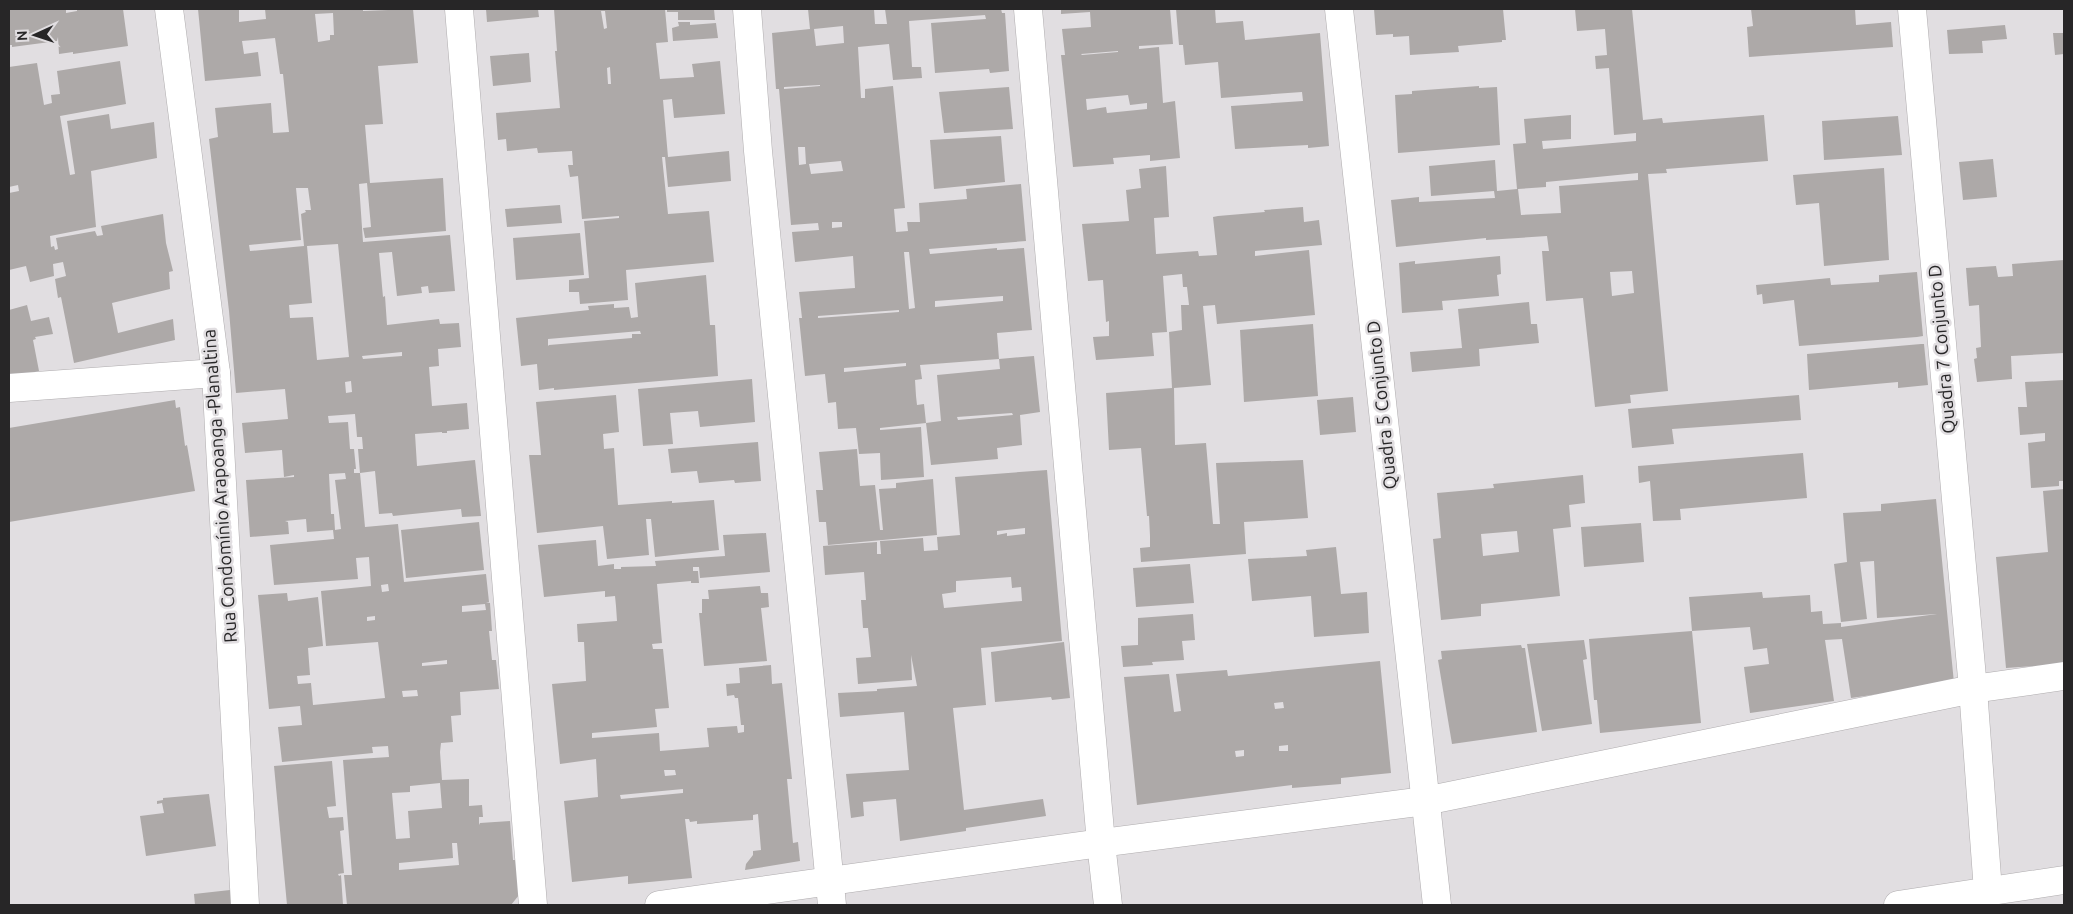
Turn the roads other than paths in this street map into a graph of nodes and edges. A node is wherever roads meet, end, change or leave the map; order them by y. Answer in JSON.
{"nodes":[{"id":1,"x":169,"y":9,"type":"edge"},
{"id":2,"x":459,"y":9,"type":"edge"},
{"id":3,"x":747,"y":9,"type":"edge"},
{"id":4,"x":1028,"y":9,"type":"edge"},
{"id":5,"x":1339,"y":9,"type":"edge"},
{"id":6,"x":1912,"y":9,"type":"edge"},
{"id":7,"x":216,"y":373,"type":"junction"},
{"id":8,"x":9,"y":388,"type":"edge"},
{"id":9,"x":2064,"y":676,"type":"edge"},
{"id":10,"x":1972,"y":689,"type":"junction"},
{"id":11,"x":1426,"y":802,"type":"junction"},
{"id":12,"x":1101,"y":843,"type":"junction"},
{"id":13,"x":2064,"y":880,"type":"edge"},
{"id":14,"x":1988,"y":891,"type":"junction"},
{"id":15,"x":831,"y":893,"type":"edge"},
{"id":16,"x":245,"y":905,"type":"edge"},
{"id":17,"x":533,"y":905,"type":"edge"},
{"id":18,"x":659,"y":905,"type":"edge"},
{"id":19,"x":1108,"y":905,"type":"edge"},
{"id":20,"x":1437,"y":905,"type":"edge"},
{"id":21,"x":1898,"y":905,"type":"edge"}],
"edges":[{"from":1,"to":7,"type":"street","name":"Rua Condomínio Arapoanga -Planaltina"},
{"from":2,"to":17,"type":"street"},
{"from":3,"to":15,"type":"street"},
{"from":4,"to":12,"type":"street"},
{"from":5,"to":11,"type":"street","name":"Quadra 5 Conjunto D"},
{"from":6,"to":10,"type":"street","name":"Quadra 7 Conjunto D"},
{"from":7,"to":8,"type":"street"},
{"from":7,"to":16,"type":"street","name":"Rua Condomínio Arapoanga -Planaltina"},
{"from":9,"to":10,"type":"street"},
{"from":10,"to":11,"type":"street"},
{"from":10,"to":14,"type":"street","name":"Quadra 7 Conjunto D"},
{"from":11,"to":12,"type":"street"},
{"from":11,"to":20,"type":"street","name":"Quadra 5 Conjunto D"},
{"from":12,"to":15,"type":"street"},
{"from":12,"to":19,"type":"street"},
{"from":13,"to":14,"type":"street"},
{"from":14,"to":21,"type":"street"},
{"from":15,"to":18,"type":"street"}]}
